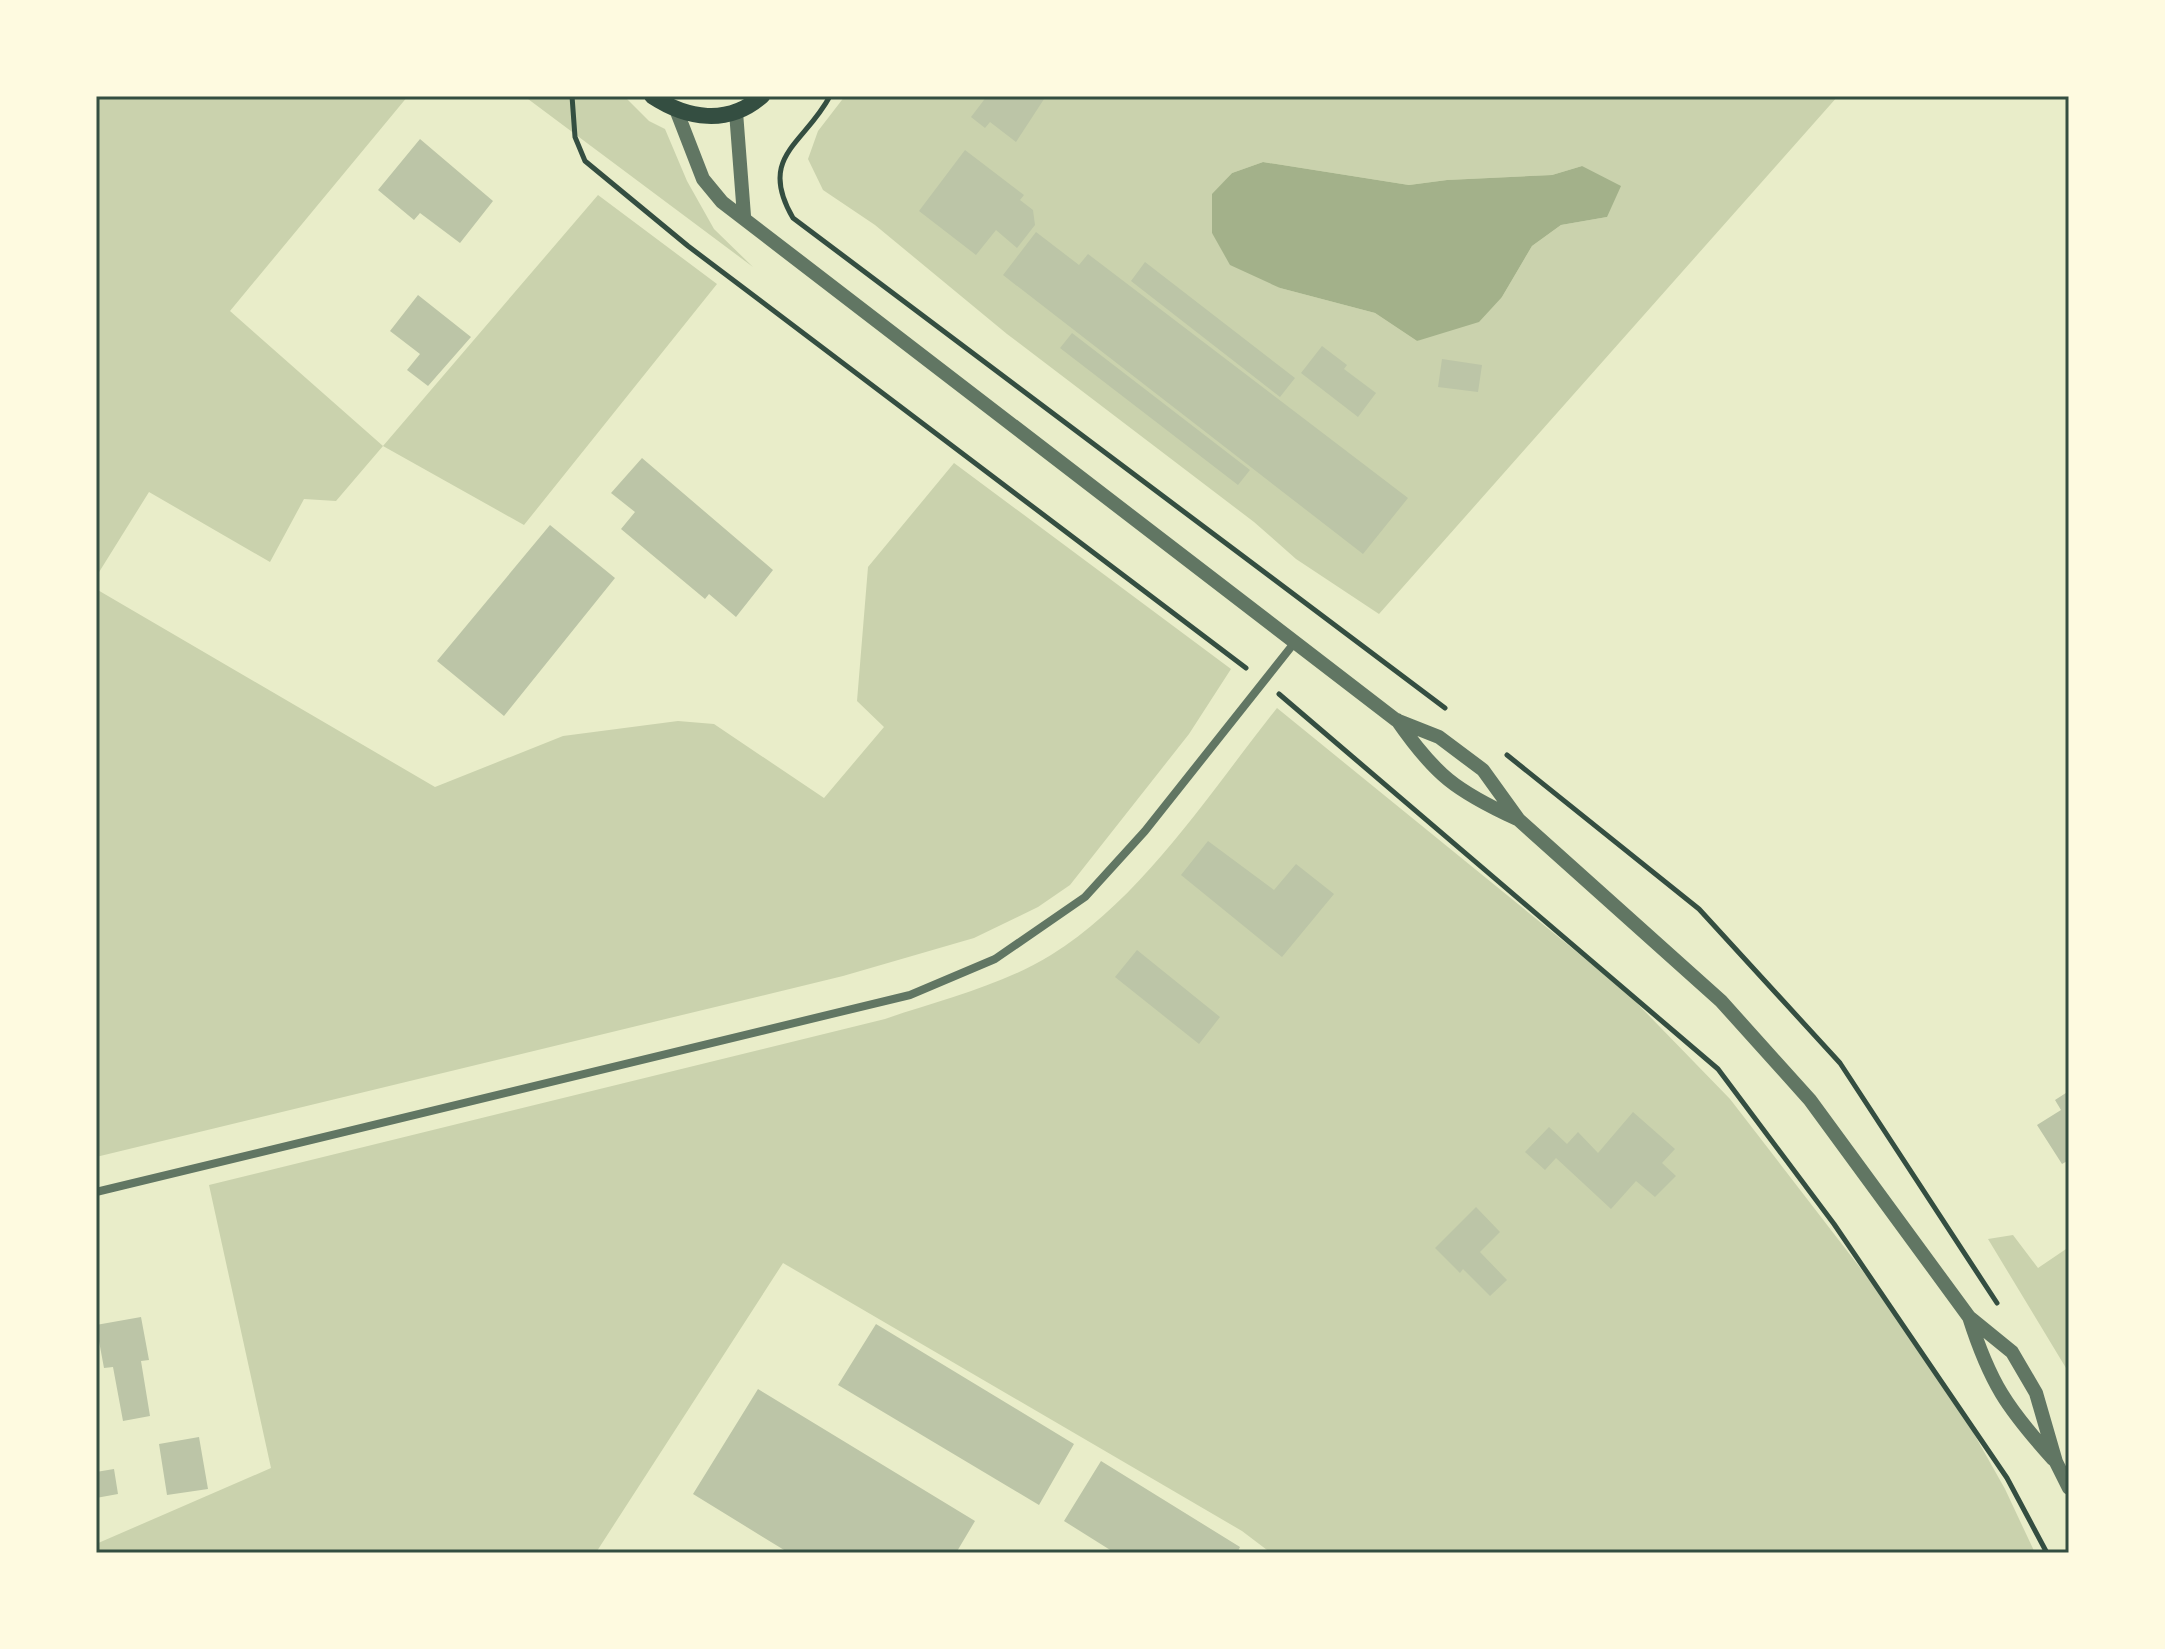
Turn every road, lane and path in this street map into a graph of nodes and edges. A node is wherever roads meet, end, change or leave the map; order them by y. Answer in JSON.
{"nodes":[{"id":1,"x":572,"y":96,"type":"edge"},
{"id":2,"x":652,"y":96,"type":"edge"},
{"id":3,"x":762,"y":96,"type":"edge"},
{"id":4,"x":830,"y":96,"type":"edge"},
{"id":5,"x":677,"y":112,"type":"junction"},
{"id":6,"x":736,"y":112,"type":"junction"},
{"id":7,"x":744,"y":216,"type":"junction"},
{"id":8,"x":836,"y":251,"type":"dead end"},
{"id":9,"x":1295,"y":642,"type":"junction"},
{"id":10,"x":1264,"y":681,"type":"junction"},
{"id":11,"x":1396,"y":720,"type":"junction"},
{"id":12,"x":1519,"y":820,"type":"junction"},
{"id":13,"x":96,"y":1192,"type":"edge"},
{"id":14,"x":1969,"y":1317,"type":"junction"},
{"id":15,"x":2056,"y":1462,"type":"junction"},
{"id":16,"x":2069,"y":1488,"type":"edge"},
{"id":17,"x":2047,"y":1553,"type":"edge"}],
"edges":[{"from":1,"to":10,"type":"path"},
{"from":2,"to":5,"type":"main road"},
{"from":3,"to":6,"type":"main road"},
{"from":4,"to":8,"type":"path"},
{"from":5,"to":6,"type":"main road"},
{"from":5,"to":7,"type":"street"},
{"from":6,"to":7,"type":"street"},
{"from":7,"to":9,"type":"street"},
{"from":9,"to":10,"type":"street"},
{"from":9,"to":11,"type":"street"},
{"from":10,"to":13,"type":"street"},
{"from":10,"to":17,"type":"path"},
{"from":11,"to":12,"type":"street"},
{"from":11,"to":12,"type":"street"},
{"from":12,"to":14,"type":"street"},
{"from":14,"to":15,"type":"street"},
{"from":14,"to":15,"type":"street"},
{"from":15,"to":16,"type":"street"}]}
